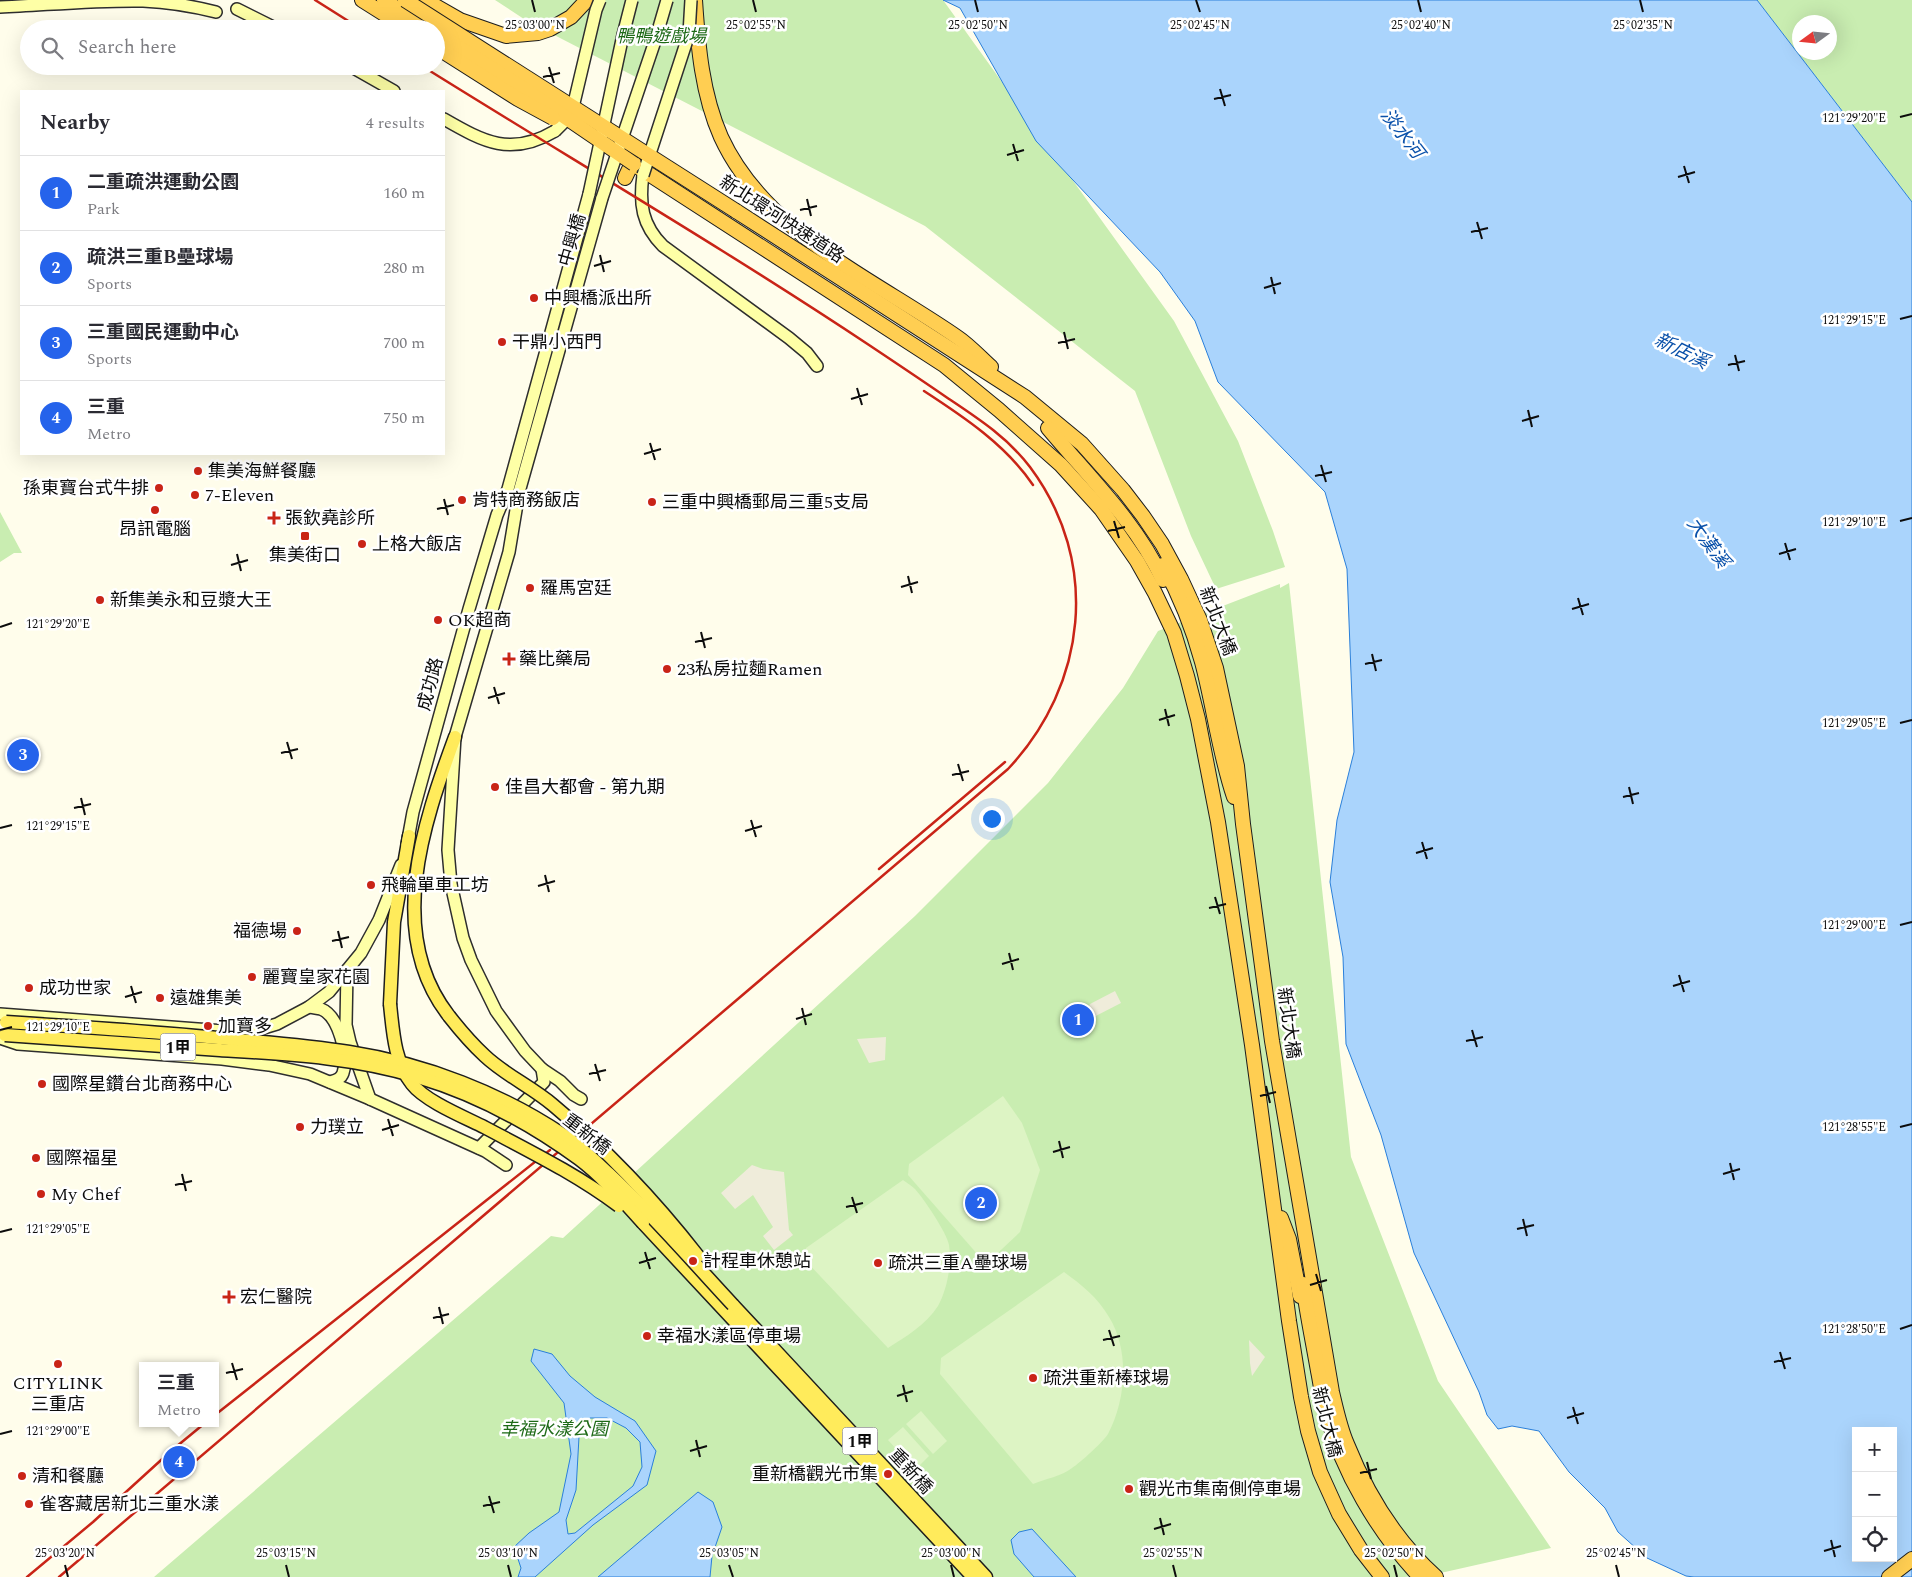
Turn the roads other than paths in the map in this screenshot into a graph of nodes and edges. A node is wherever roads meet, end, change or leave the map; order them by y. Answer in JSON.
{"nodes":[{"id":1,"x":362,"y":0,"type":"edge"},
{"id":2,"x":384,"y":0,"type":"edge"},
{"id":3,"x":405,"y":0,"type":"edge"},
{"id":4,"x":425,"y":0,"type":"edge"},
{"id":5,"x":587,"y":0,"type":"edge"},
{"id":6,"x":600,"y":0,"type":"edge"},
{"id":7,"x":632,"y":0,"type":"edge"},
{"id":8,"x":667,"y":0,"type":"edge"},
{"id":9,"x":693,"y":0,"type":"edge"},
{"id":10,"x":0,"y":7,"type":"edge"},
{"id":11,"x":237,"y":9,"type":"dead end"},
{"id":12,"x":216,"y":12,"type":"dead end"},
{"id":13,"x":259,"y":20,"type":"edge"},
{"id":14,"x":394,"y":20,"type":"edge"},
{"id":15,"x":415,"y":20,"type":"edge"},
{"id":16,"x":436,"y":20,"type":"edge"},
{"id":17,"x":445,"y":26,"type":"edge"},
{"id":18,"x":445,"y":39,"type":"edge"},
{"id":19,"x":445,"y":53,"type":"edge"},
{"id":20,"x":366,"y":75,"type":"edge"},
{"id":21,"x":392,"y":90,"type":"edge"},
{"id":22,"x":527,"y":110,"type":"dead end"},
{"id":23,"x":445,"y":120,"type":"edge"},
{"id":24,"x":636,"y":158,"type":"junction"},
{"id":25,"x":625,"y":178,"type":"dead end"},
{"id":26,"x":817,"y":366,"type":"dead end"},
{"id":27,"x":1025,"y":397,"type":"junction"},
{"id":28,"x":1048,"y":428,"type":"junction"},
{"id":29,"x":1123,"y":490,"type":"joint"},
{"id":30,"x":1101,"y":509,"type":"joint"},
{"id":31,"x":489,"y":542,"type":"joint"},
{"id":32,"x":455,"y":737,"type":"junction"},
{"id":33,"x":1218,"y":822,"type":"junction"},
{"id":34,"x":1243,"y":824,"type":"junction"},
{"id":35,"x":409,"y":836,"type":"junction"},
{"id":36,"x":347,"y":970,"type":"junction"},
{"id":37,"x":309,"y":1008,"type":"junction"},
{"id":38,"x":2,"y":1019,"type":"edge"},
{"id":39,"x":2,"y":1037,"type":"edge"},
{"id":40,"x":542,"y":1069,"type":"junction"},
{"id":41,"x":330,"y":1082,"type":"junction"},
{"id":42,"x":370,"y":1099,"type":"junction"},
{"id":43,"x":581,"y":1099,"type":"dead end"},
{"id":44,"x":479,"y":1148,"type":"junction"},
{"id":45,"x":506,"y":1165,"type":"dead end"},
{"id":46,"x":1296,"y":1189,"type":"junction"},
{"id":47,"x":1273,"y":1196,"type":"junction"},
{"id":48,"x":643,"y":1223,"type":"junction"},
{"id":49,"x":728,"y":1307,"type":"junction"},
{"id":50,"x":1912,"y":1559,"type":"edge"},
{"id":51,"x":973,"y":1577,"type":"edge"},
{"id":52,"x":986,"y":1577,"type":"edge"},
{"id":53,"x":1382,"y":1577,"type":"edge"},
{"id":54,"x":1414,"y":1577,"type":"edge"},
{"id":55,"x":1420,"y":1577,"type":"edge"},
{"id":56,"x":1436,"y":1577,"type":"edge"},
{"id":57,"x":1889,"y":1577,"type":"edge"}],
"edges":[{"from":1,"to":14,"type":"highway"},
{"from":2,"to":15,"type":"highway"},
{"from":3,"to":16,"type":"highway","name":"新北環河快速道路","bridge":true},
{"from":4,"to":5,"type":"highway"},
{"from":6,"to":23,"type":"main road","bridge":true},
{"from":7,"to":31,"type":"main road","name":"中興橋","bridge":true},
{"from":8,"to":32,"type":"main road","name":"中興橋","bridge":true},
{"from":9,"to":26,"type":"main road","bridge":true},
{"from":9,"to":27,"type":"highway"},
{"from":10,"to":12,"type":"main road"},
{"from":11,"to":13,"type":"main road"},
{"from":17,"to":27,"type":"highway","name":"新北環河快速道路","bridge":true},
{"from":18,"to":24,"type":"highway","bridge":true},
{"from":19,"to":24,"type":"highway","name":"新北環河快速道路","bridge":true},
{"from":20,"to":21,"type":"main road"},
{"from":22,"to":24,"type":"highway"},
{"from":24,"to":25,"type":"highway"},
{"from":24,"to":28,"type":"highway"},
{"from":24,"to":30,"type":"highway","name":"新北環河快速道路"},
{"from":27,"to":29,"type":"highway","name":"新北環河快速道路"},
{"from":28,"to":33,"type":"highway"},
{"from":28,"to":34,"type":"highway"},
{"from":29,"to":34,"type":"highway","name":"新北大橋"},
{"from":30,"to":33,"type":"highway","name":"新北大橋"},
{"from":31,"to":35,"type":"main road","name":"成功路"},
{"from":32,"to":40,"type":"main road"},
{"from":32,"to":49,"type":"main road","bridge":true},
{"from":33,"to":47,"type":"highway","name":"新北大橋"},
{"from":34,"to":46,"type":"highway","name":"新北大橋"},
{"from":35,"to":36,"type":"main road","name":"成功路"},
{"from":35,"to":48,"type":"main road","bridge":true},
{"from":36,"to":37,"type":"main road","name":"成功路"},
{"from":36,"to":42,"type":"main road"},
{"from":37,"to":38,"type":"main road","name":"成功路"},
{"from":37,"to":41,"type":"main road"},
{"from":38,"to":49,"type":"main road","name":"重新橋","number":"1甲","bridge":true},
{"from":39,"to":41,"type":"main road"},
{"from":39,"to":48,"type":"main road","name":"重新橋","number":"1甲","bridge":true},
{"from":40,"to":43,"type":"main road"},
{"from":40,"to":44,"type":"main road"},
{"from":41,"to":42,"type":"main road"},
{"from":42,"to":44,"type":"main road"},
{"from":44,"to":45,"type":"main road"},
{"from":46,"to":55,"type":"highway"},
{"from":46,"to":56,"type":"highway","name":"新北大橋"},
{"from":47,"to":53,"type":"highway","name":"新北大橋"},
{"from":47,"to":54,"type":"highway"},
{"from":48,"to":49,"type":"main road","name":"重新橋"},
{"from":49,"to":51,"type":"main road","name":"重新橋","number":"1甲"},
{"from":49,"to":52,"type":"main road","name":"重新橋","number":"1甲"},
{"from":50,"to":57,"type":"highway"}]}
